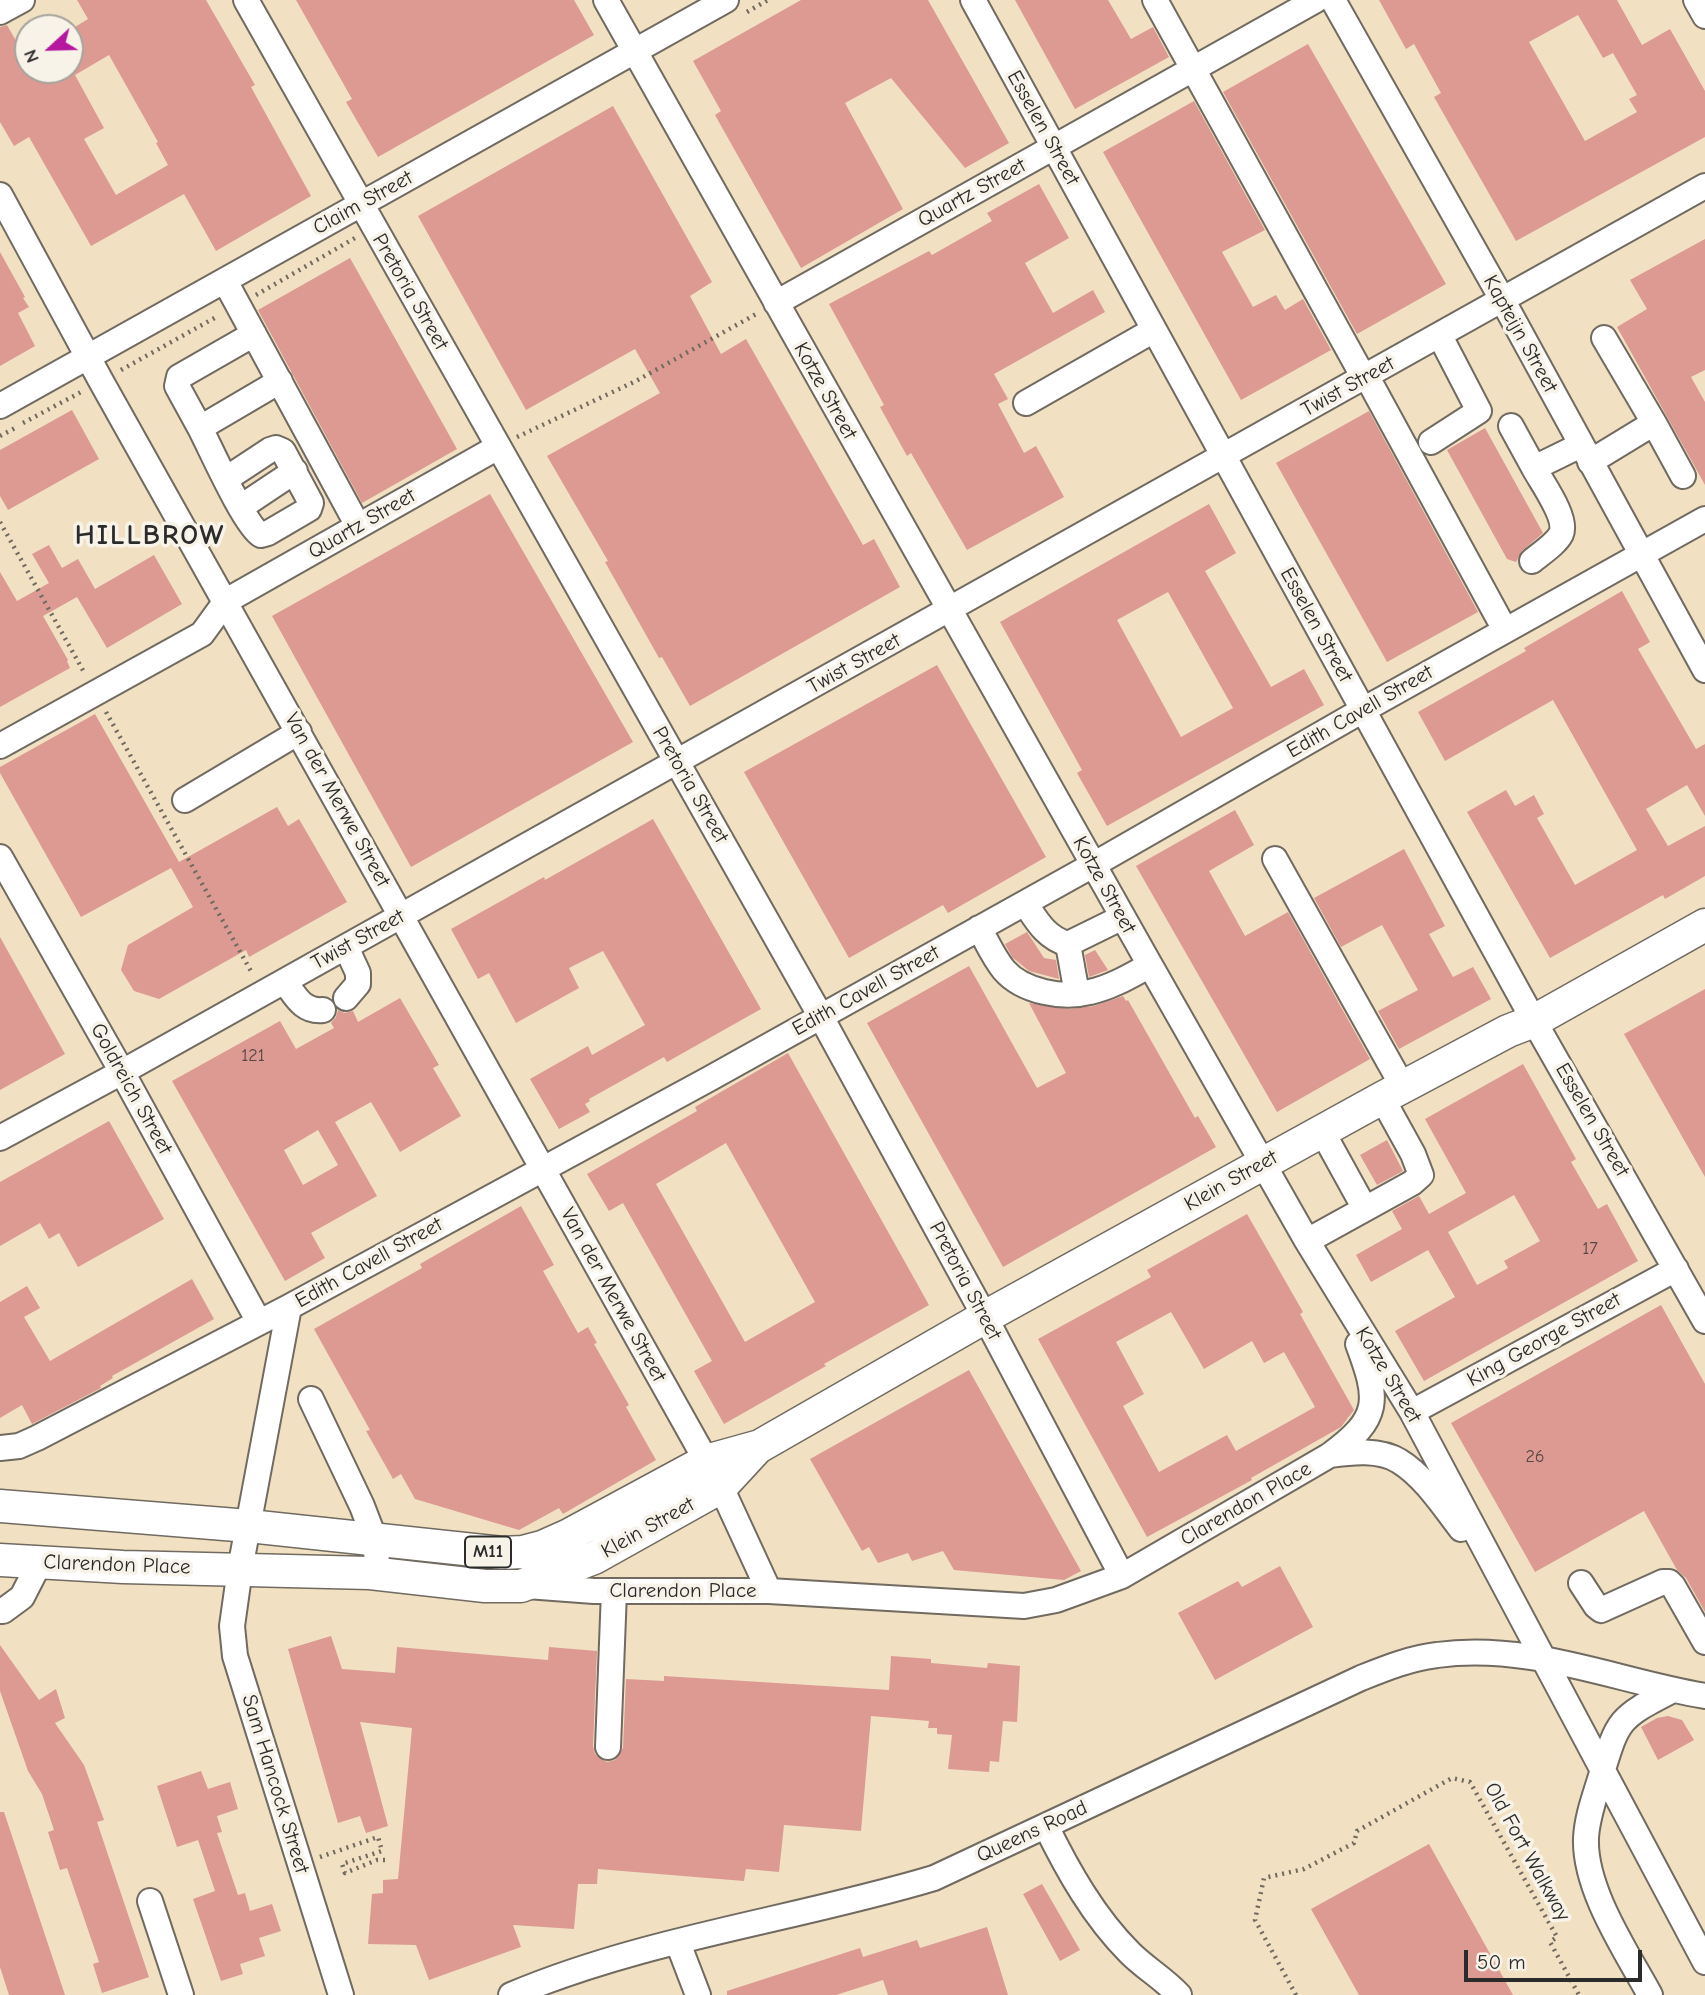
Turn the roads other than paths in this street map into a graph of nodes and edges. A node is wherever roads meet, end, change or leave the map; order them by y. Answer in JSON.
{"nodes":[{"id":1,"x":22,"y":0,"type":"edge"},
{"id":2,"x":246,"y":0,"type":"edge"},
{"id":3,"x":606,"y":0,"type":"edge"},
{"id":4,"x":726,"y":0,"type":"edge"},
{"id":5,"x":973,"y":0,"type":"edge"},
{"id":6,"x":1155,"y":0,"type":"edge"},
{"id":7,"x":1316,"y":0,"type":"edge"},
{"id":8,"x":1333,"y":0,"type":"edge"},
{"id":9,"x":1696,"y":0,"type":"edge"},
{"id":10,"x":0,"y":12,"type":"edge"},
{"id":11,"x":1705,"y":16,"type":"edge"},
{"id":12,"x":634,"y":51,"type":"junction"},
{"id":13,"x":1192,"y":69,"type":"junction"},
{"id":14,"x":1054,"y":147,"type":"junction"},
{"id":15,"x":1705,"y":186,"type":"edge"},
{"id":16,"x":0,"y":195,"type":"edge"},
{"id":17,"x":361,"y":204,"type":"junction"},
{"id":18,"x":225,"y":281,"type":"junction"},
{"id":19,"x":1502,"y":300,"type":"junction"},
{"id":20,"x":776,"y":303,"type":"junction"},
{"id":21,"x":1154,"y":330,"type":"junction"},
{"id":22,"x":254,"y":334,"type":"junction"},
{"id":23,"x":1440,"y":336,"type":"junction"},
{"id":24,"x":1604,"y":338,"type":"dead end"},
{"id":25,"x":89,"y":358,"type":"junction"},
{"id":26,"x":1366,"y":377,"type":"junction"},
{"id":27,"x":280,"y":380,"type":"junction"},
{"id":28,"x":1026,"y":403,"type":"dead end"},
{"id":29,"x":0,"y":406,"type":"edge"},
{"id":30,"x":1654,"y":423,"type":"junction"},
{"id":31,"x":1511,"y":426,"type":"dead end"},
{"id":32,"x":200,"y":428,"type":"junction"},
{"id":33,"x":1431,"y":442,"type":"dead end"},
{"id":34,"x":498,"y":447,"type":"junction"},
{"id":35,"x":1585,"y":453,"type":"junction"},
{"id":36,"x":1224,"y":457,"type":"junction"},
{"id":37,"x":1534,"y":468,"type":"junction"},
{"id":38,"x":295,"y":471,"type":"junction"},
{"id":39,"x":1682,"y":476,"type":"dead end"},
{"id":40,"x":226,"y":479,"type":"junction"},
{"id":41,"x":241,"y":507,"type":"junction"},
{"id":42,"x":1705,"y":519,"type":"edge"},
{"id":43,"x":358,"y":526,"type":"junction"},
{"id":44,"x":1640,"y":555,"type":"junction"},
{"id":45,"x":1532,"y":561,"type":"dead end"},
{"id":46,"x":226,"y":601,"type":"junction"},
{"id":47,"x":950,"y":611,"type":"junction"},
{"id":48,"x":1505,"y":630,"type":"junction"},
{"id":49,"x":1705,"y":670,"type":"edge"},
{"id":50,"x":1363,"y":710,"type":"junction"},
{"id":51,"x":299,"y":732,"type":"junction"},
{"id":52,"x":0,"y":746,"type":"edge"},
{"id":53,"x":676,"y":762,"type":"junction"},
{"id":54,"x":185,"y":800,"type":"dead end"},
{"id":55,"x":0,"y":857,"type":"edge"},
{"id":56,"x":1275,"y":859,"type":"dead end"},
{"id":57,"x":1093,"y":865,"type":"junction"},
{"id":58,"x":1025,"y":903,"type":"junction"},
{"id":59,"x":402,"y":915,"type":"junction"},
{"id":60,"x":1122,"y":917,"type":"junction"},
{"id":61,"x":1705,"y":925,"type":"edge"},
{"id":62,"x":979,"y":928,"type":"junction"},
{"id":63,"x":1068,"y":944,"type":"junction"},
{"id":64,"x":346,"y":947,"type":"junction"},
{"id":65,"x":1150,"y":965,"type":"junction"},
{"id":66,"x":274,"y":988,"type":"junction"},
{"id":67,"x":1077,"y":994,"type":"junction"},
{"id":68,"x":346,"y":998,"type":"dead end"},
{"id":69,"x":324,"y":1010,"type":"dead end"},
{"id":70,"x":820,"y":1015,"type":"junction"},
{"id":71,"x":1534,"y":1021,"type":"junction"},
{"id":72,"x":122,"y":1072,"type":"junction"},
{"id":73,"x":1392,"y":1092,"type":"junction"},
{"id":74,"x":1322,"y":1131,"type":"junction"},
{"id":75,"x":0,"y":1138,"type":"edge"},
{"id":76,"x":1263,"y":1163,"type":"junction"},
{"id":77,"x":543,"y":1168,"type":"junction"},
{"id":78,"x":1365,"y":1209,"type":"junction"},
{"id":79,"x":1307,"y":1241,"type":"junction"},
{"id":80,"x":1676,"y":1269,"type":"junction"},
{"id":81,"x":1343,"y":1301,"type":"junction"},
{"id":82,"x":289,"y":1307,"type":"junction"},
{"id":83,"x":985,"y":1317,"type":"junction"},
{"id":84,"x":1705,"y":1321,"type":"edge"},
{"id":85,"x":259,"y":1322,"type":"junction"},
{"id":86,"x":311,"y":1399,"type":"dead end"},
{"id":87,"x":1412,"y":1412,"type":"junction"},
{"id":88,"x":9,"y":1447,"type":"edge"},
{"id":89,"x":1330,"y":1455,"type":"junction"},
{"id":90,"x":714,"y":1474,"type":"junction"},
{"id":91,"x":0,"y":1506,"type":"edge"},
{"id":92,"x":249,"y":1526,"type":"junction"},
{"id":93,"x":375,"y":1541,"type":"junction"},
{"id":94,"x":0,"y":1560,"type":"edge"},
{"id":95,"x":40,"y":1562,"type":"junction"},
{"id":96,"x":240,"y":1569,"type":"junction"},
{"id":97,"x":378,"y":1574,"type":"junction"},
{"id":98,"x":1496,"y":1574,"type":"junction"},
{"id":99,"x":1122,"y":1576,"type":"junction"},
{"id":100,"x":1581,"y":1583,"type":"dead end"},
{"id":101,"x":521,"y":1586,"type":"junction"},
{"id":102,"x":614,"y":1591,"type":"junction"},
{"id":103,"x":769,"y":1591,"type":"junction"},
{"id":104,"x":0,"y":1611,"type":"edge"},
{"id":105,"x":1705,"y":1643,"type":"edge"},
{"id":106,"x":1541,"y":1658,"type":"junction"},
{"id":107,"x":1671,"y":1690,"type":"junction"},
{"id":108,"x":1705,"y":1696,"type":"edge"},
{"id":109,"x":608,"y":1747,"type":"dead end"},
{"id":110,"x":1603,"y":1769,"type":"junction"},
{"id":111,"x":1046,"y":1826,"type":"junction"},
{"id":112,"x":149,"y":1901,"type":"dead end"},
{"id":113,"x":678,"y":1943,"type":"junction"},
{"id":114,"x":1705,"y":1962,"type":"edge"},
{"id":115,"x":181,"y":1995,"type":"edge"},
{"id":116,"x":341,"y":1995,"type":"edge"},
{"id":117,"x":511,"y":1995,"type":"edge"},
{"id":118,"x":698,"y":1995,"type":"edge"},
{"id":119,"x":1179,"y":1995,"type":"edge"},
{"id":120,"x":1650,"y":1995,"type":"edge"}],
"edges":[{"from":1,"to":10,"type":"street"},
{"from":2,"to":17,"type":"street","name":"Pretoria Street"},
{"from":3,"to":12,"type":"street","name":"Kotze Street"},
{"from":4,"to":12,"type":"street","name":"Claim Street"},
{"from":5,"to":14,"type":"street","name":"Esselen Street"},
{"from":6,"to":13,"type":"street"},
{"from":7,"to":13,"type":"street","name":"Quartz Street"},
{"from":8,"to":19,"type":"street","name":"Kapteijn Street"},
{"from":9,"to":11,"type":"street"},
{"from":12,"to":17,"type":"street","name":"Claim Street"},
{"from":12,"to":20,"type":"street","name":"Kotze Street"},
{"from":13,"to":14,"type":"street","name":"Quartz Street"},
{"from":13,"to":26,"type":"street"},
{"from":14,"to":20,"type":"street","name":"Quartz Street"},
{"from":14,"to":21,"type":"street","name":"Esselen Street"},
{"from":15,"to":19,"type":"street","name":"Twist Street"},
{"from":16,"to":25,"type":"street","name":"Van der Merwe Street"},
{"from":17,"to":18,"type":"street","name":"Claim Street"},
{"from":17,"to":34,"type":"street","name":"Pretoria Street"},
{"from":18,"to":22,"type":"street"},
{"from":18,"to":25,"type":"street","name":"Claim Street"},
{"from":19,"to":23,"type":"street","name":"Twist Street"},
{"from":19,"to":35,"type":"street","name":"Kapteijn Street"},
{"from":20,"to":47,"type":"street","name":"Kotze Street"},
{"from":21,"to":28,"type":"street"},
{"from":21,"to":36,"type":"street","name":"Esselen Street"},
{"from":22,"to":27,"type":"street"},
{"from":22,"to":32,"type":"street"},
{"from":23,"to":26,"type":"street","name":"Twist Street"},
{"from":23,"to":33,"type":"street"},
{"from":24,"to":30,"type":"street"},
{"from":25,"to":29,"type":"street","name":"Claim Street"},
{"from":25,"to":46,"type":"street","name":"Van der Merwe Street"},
{"from":26,"to":36,"type":"street","name":"Twist Street"},
{"from":26,"to":48,"type":"street"},
{"from":27,"to":32,"type":"street"},
{"from":27,"to":43,"type":"street"},
{"from":30,"to":35,"type":"street"},
{"from":30,"to":39,"type":"street"},
{"from":31,"to":37,"type":"street"},
{"from":32,"to":40,"type":"street"},
{"from":34,"to":43,"type":"street","name":"Quartz Street"},
{"from":34,"to":53,"type":"street","name":"Pretoria Street"},
{"from":35,"to":37,"type":"street"},
{"from":35,"to":44,"type":"street","name":"Kapteijn Street"},
{"from":36,"to":47,"type":"street","name":"Twist Street"},
{"from":36,"to":50,"type":"street","name":"Esselen Street"},
{"from":37,"to":45,"type":"street"},
{"from":38,"to":40,"type":"street"},
{"from":38,"to":41,"type":"street"},
{"from":38,"to":41,"type":"street"},
{"from":40,"to":41,"type":"street"},
{"from":42,"to":44,"type":"street","name":"Edith Cavell Street"},
{"from":43,"to":46,"type":"street","name":"Quartz Street"},
{"from":44,"to":48,"type":"street","name":"Edith Cavell Street"},
{"from":44,"to":49,"type":"street","name":"Kapteijn Street"},
{"from":46,"to":51,"type":"street","name":"Van der Merwe Street"},
{"from":46,"to":52,"type":"street"},
{"from":47,"to":53,"type":"street","name":"Twist Street"},
{"from":47,"to":57,"type":"street","name":"Kotze Street"},
{"from":48,"to":50,"type":"street","name":"Edith Cavell Street"},
{"from":50,"to":57,"type":"street","name":"Edith Cavell Street"},
{"from":50,"to":71,"type":"street","name":"Esselen Street"},
{"from":51,"to":54,"type":"street"},
{"from":51,"to":59,"type":"street","name":"Van der Merwe Street"},
{"from":53,"to":59,"type":"street","name":"Twist Street"},
{"from":53,"to":70,"type":"street","name":"Pretoria Street"},
{"from":55,"to":72,"type":"street","name":"Goldreich Street"},
{"from":56,"to":73,"type":"street"},
{"from":57,"to":58,"type":"street","name":"Edith Cavell Street"},
{"from":57,"to":60,"type":"street","name":"Kotze Street"},
{"from":58,"to":62,"type":"street","name":"Edith Cavell Street"},
{"from":58,"to":63,"type":"street"},
{"from":59,"to":64,"type":"street","name":"Twist Street"},
{"from":59,"to":77,"type":"street","name":"Van der Merwe Street"},
{"from":60,"to":63,"type":"street"},
{"from":60,"to":65,"type":"street","name":"Kotze Street"},
{"from":61,"to":71,"type":"main road","name":"Klein Street"},
{"from":62,"to":67,"type":"street"},
{"from":62,"to":70,"type":"street","name":"Edith Cavell Street"},
{"from":63,"to":67,"type":"street"},
{"from":64,"to":66,"type":"street","name":"Twist Street"},
{"from":64,"to":68,"type":"street"},
{"from":65,"to":67,"type":"street"},
{"from":65,"to":76,"type":"street","name":"Kotze Street"},
{"from":66,"to":69,"type":"street"},
{"from":66,"to":72,"type":"street","name":"Twist Street"},
{"from":70,"to":77,"type":"street","name":"Edith Cavell Street"},
{"from":70,"to":83,"type":"street","name":"Pretoria Street"},
{"from":71,"to":73,"type":"main road","name":"Klein Street"},
{"from":71,"to":80,"type":"street","name":"Esselen Street"},
{"from":72,"to":75,"type":"street","name":"Twist Street"},
{"from":72,"to":85,"type":"street","name":"Goldreich Street"},
{"from":73,"to":74,"type":"main road","name":"Klein Street"},
{"from":73,"to":78,"type":"street"},
{"from":74,"to":76,"type":"main road","name":"Klein Street"},
{"from":74,"to":78,"type":"street"},
{"from":76,"to":79,"type":"street","name":"Kotze Street"},
{"from":76,"to":83,"type":"main road","name":"Klein Street"},
{"from":77,"to":82,"type":"street","name":"Edith Cavell Street"},
{"from":77,"to":90,"type":"street","name":"Van der Merwe Street"},
{"from":78,"to":79,"type":"street"},
{"from":79,"to":81,"type":"street","name":"Kotze Street"},
{"from":80,"to":84,"type":"street","name":"Esselen Street"},
{"from":80,"to":87,"type":"street","name":"King George Street"},
{"from":81,"to":87,"type":"street","name":"Kotze Street"},
{"from":81,"to":89,"type":"street","name":"Clarendon Place"},
{"from":82,"to":85,"type":"street","name":"Edith Cavell Street"},
{"from":82,"to":92,"type":"street"},
{"from":83,"to":90,"type":"main road","name":"Klein Street"},
{"from":83,"to":99,"type":"street","name":"Pretoria Street"},
{"from":85,"to":88,"type":"street","name":"Edith Cavell Street"},
{"from":86,"to":93,"type":"street"},
{"from":87,"to":98,"type":"street","name":"Kotze Street"},
{"from":89,"to":98,"type":"street","name":"Clarendon Place"},
{"from":89,"to":99,"type":"street","name":"Clarendon Place"},
{"from":90,"to":93,"type":"main road","number":"M11"},
{"from":90,"to":101,"type":"main road","name":"Klein Street"},
{"from":90,"to":103,"type":"street","name":"Van der Merwe Street"},
{"from":91,"to":92,"type":"main road","number":"M11"},
{"from":92,"to":93,"type":"main road","number":"M11"},
{"from":92,"to":96,"type":"street"},
{"from":93,"to":97,"type":"street"},
{"from":94,"to":95,"type":"main road","name":"Clarendon Place"},
{"from":95,"to":96,"type":"main road","name":"Clarendon Place"},
{"from":95,"to":104,"type":"street"},
{"from":96,"to":97,"type":"main road","name":"Clarendon Place"},
{"from":96,"to":116,"type":"street","name":"Sam Hancock Street"},
{"from":97,"to":101,"type":"main road","name":"Clarendon Place"},
{"from":98,"to":106,"type":"street","name":"Kotze Street"},
{"from":99,"to":103,"type":"street","name":"Clarendon Place"},
{"from":100,"to":105,"type":"street"},
{"from":101,"to":102,"type":"street","name":"Clarendon Place"},
{"from":102,"to":103,"type":"street","name":"Clarendon Place"},
{"from":102,"to":109,"type":"street"},
{"from":106,"to":107,"type":"street","name":"Queens Road"},
{"from":106,"to":110,"type":"street","name":"Kotze Street"},
{"from":106,"to":111,"type":"street","name":"Queens Road"},
{"from":107,"to":108,"type":"street","name":"Queens Road"},
{"from":107,"to":110,"type":"street"},
{"from":110,"to":114,"type":"street","name":"Kotze Street"},
{"from":110,"to":120,"type":"street"},
{"from":111,"to":113,"type":"street","name":"Queens Road"},
{"from":111,"to":119,"type":"street"},
{"from":112,"to":115,"type":"street"},
{"from":113,"to":117,"type":"street","name":"Queens Road"},
{"from":113,"to":118,"type":"street"}]}
